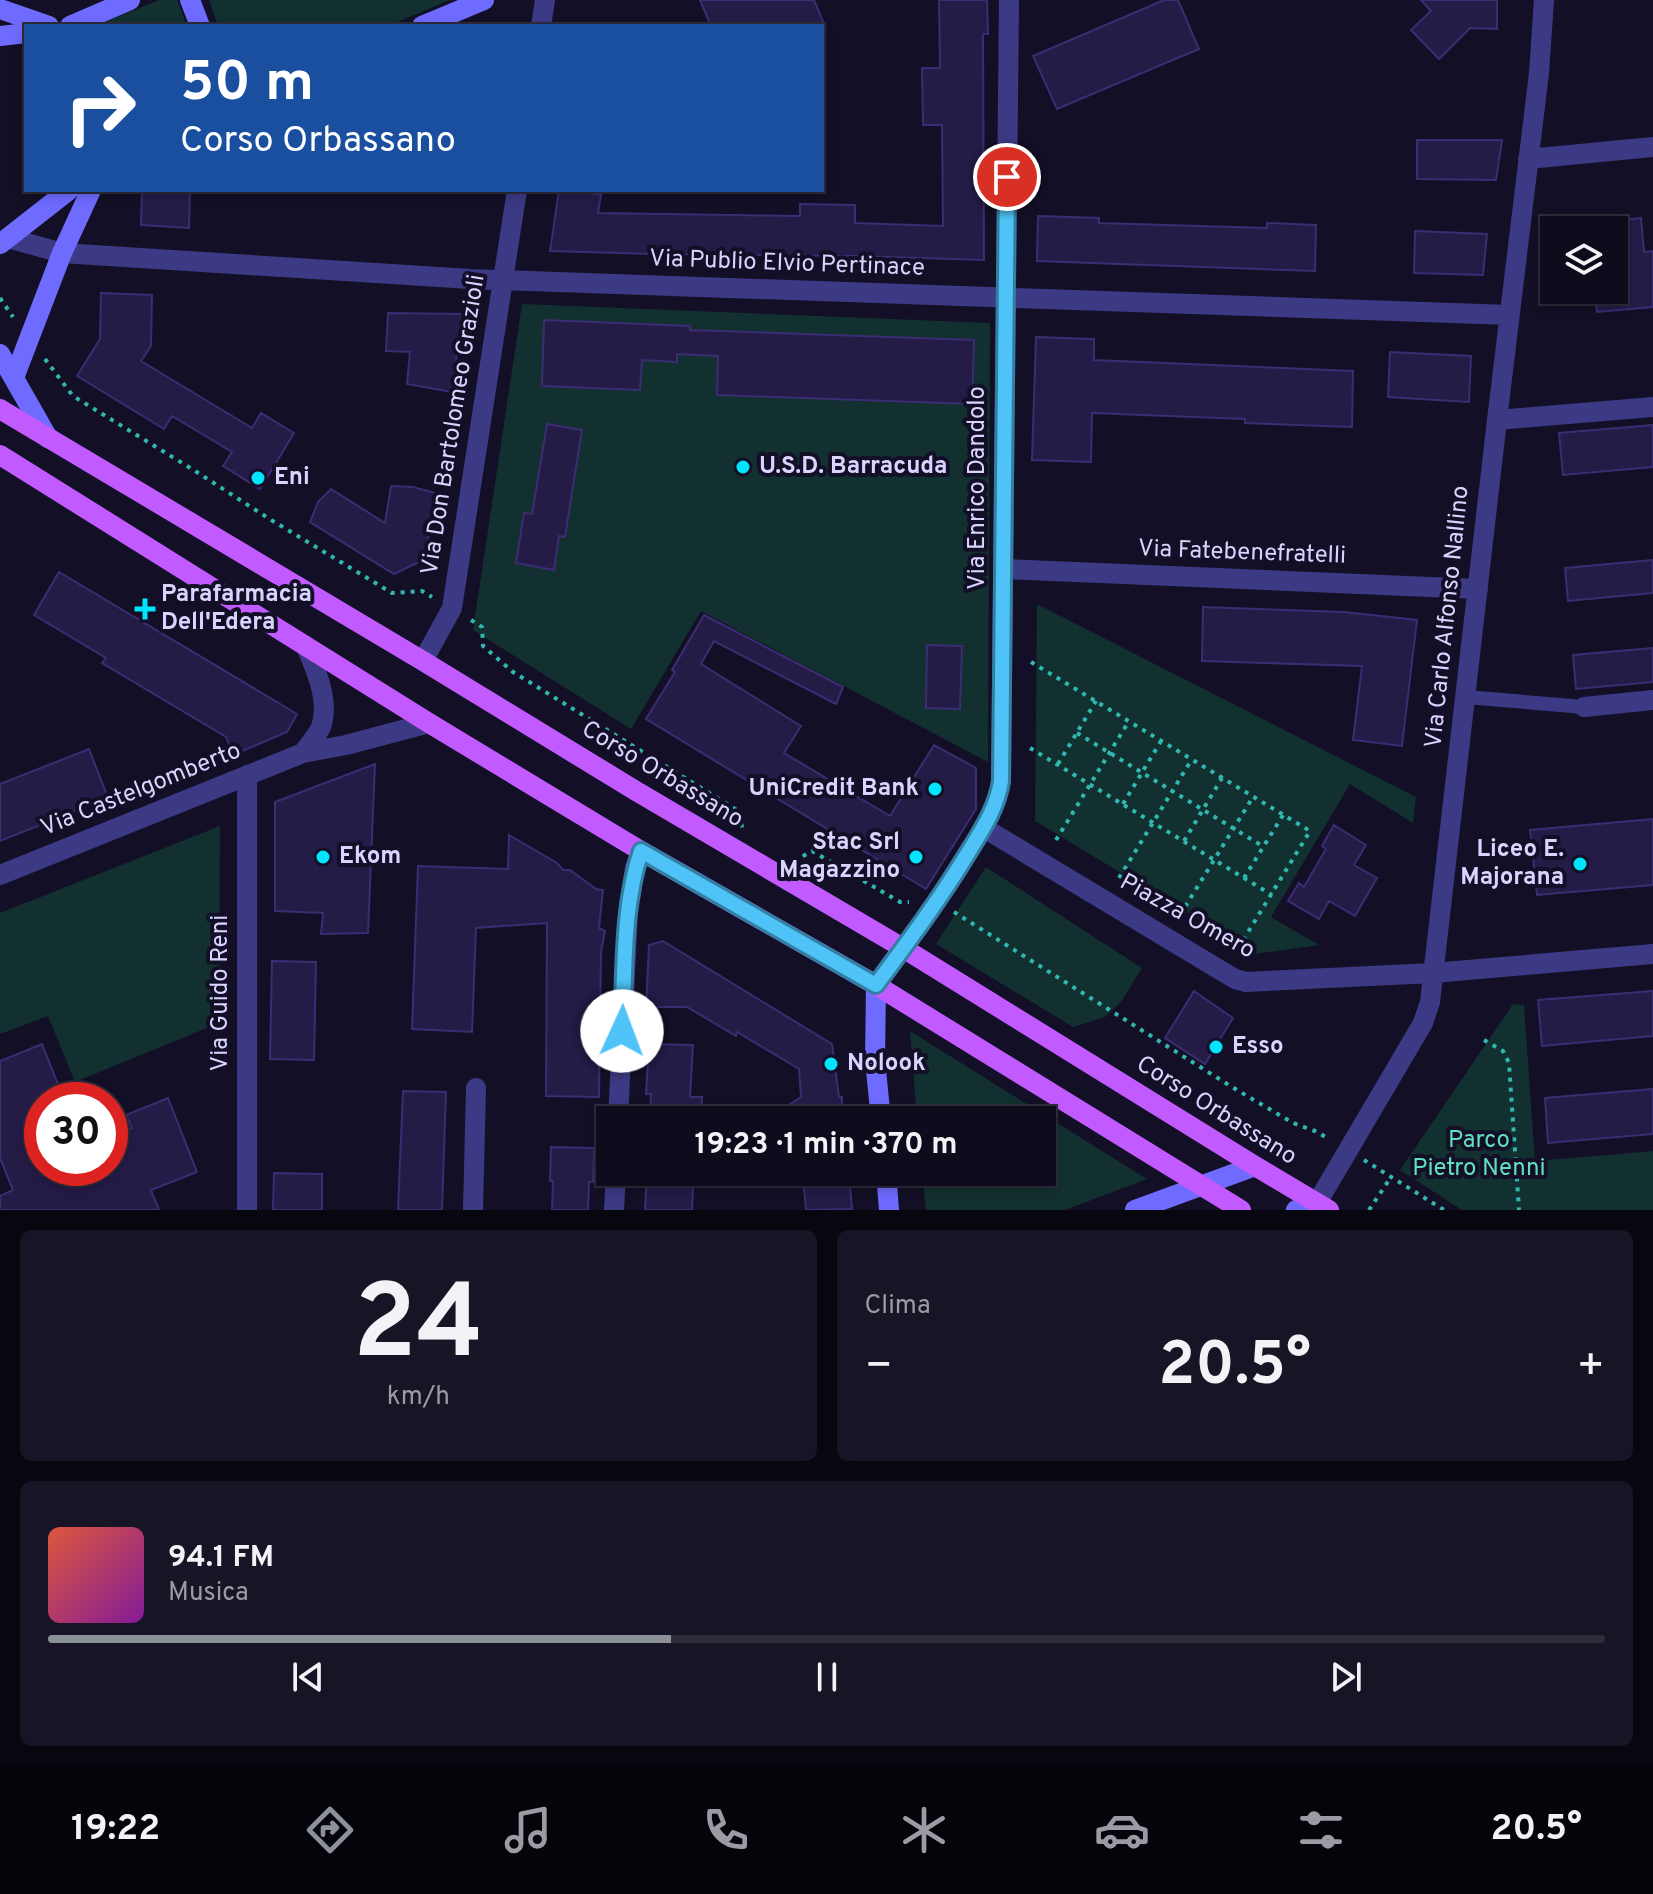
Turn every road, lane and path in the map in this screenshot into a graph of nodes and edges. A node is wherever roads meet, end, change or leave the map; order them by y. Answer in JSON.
{"nodes":[{"id":1,"x":130,"y":0,"type":"edge"},
{"id":2,"x":190,"y":0,"type":"edge"},
{"id":3,"x":484,"y":0,"type":"edge"},
{"id":4,"x":545,"y":0,"type":"edge"},
{"id":5,"x":1009,"y":0,"type":"edge"},
{"id":6,"x":1544,"y":0,"type":"edge"},
{"id":7,"x":0,"y":9,"type":"edge"},
{"id":8,"x":43,"y":24,"type":"edge"},
{"id":9,"x":75,"y":24,"type":"edge"},
{"id":10,"x":199,"y":24,"type":"edge"},
{"id":11,"x":427,"y":24,"type":"edge"},
{"id":12,"x":541,"y":24,"type":"edge"},
{"id":13,"x":24,"y":33,"type":"edge"},
{"id":14,"x":0,"y":36,"type":"edge"},
{"id":15,"x":1653,"y":147,"type":"edge"},
{"id":16,"x":1528,"y":159,"type":"junction"},
{"id":17,"x":66,"y":192,"type":"edge"},
{"id":18,"x":90,"y":192,"type":"edge"},
{"id":19,"x":517,"y":192,"type":"edge"},
{"id":20,"x":4,"y":241,"type":"edge"},
{"id":21,"x":62,"y":253,"type":"junction"},
{"id":22,"x":503,"y":280,"type":"junction"},
{"id":23,"x":1006,"y":297,"type":"junction"},
{"id":24,"x":1510,"y":315,"type":"junction"},
{"id":25,"x":28,"y":338,"type":"junction"},
{"id":26,"x":0,"y":354,"type":"edge"},
{"id":27,"x":14,"y":378,"type":"junction"},
{"id":28,"x":1653,"y":407,"type":"edge"},
{"id":29,"x":0,"y":409,"type":"edge"},
{"id":30,"x":1497,"y":420,"type":"junction"},
{"id":31,"x":48,"y":438,"type":"junction"},
{"id":32,"x":0,"y":455,"type":"edge"},
{"id":33,"x":1004,"y":569,"type":"junction"},
{"id":34,"x":1478,"y":589,"type":"junction"},
{"id":35,"x":452,"y":608,"type":"junction"},
{"id":36,"x":306,"y":646,"type":"junction"},
{"id":37,"x":423,"y":661,"type":"junction"},
{"id":38,"x":1031,"y":662,"type":"dead end"},
{"id":39,"x":1466,"y":697,"type":"junction"},
{"id":40,"x":1653,"y":700,"type":"edge"},
{"id":41,"x":1096,"y":701,"type":"junction"},
{"id":42,"x":1584,"y":707,"type":"joint"},
{"id":43,"x":1129,"y":721,"type":"junction"},
{"id":44,"x":429,"y":723,"type":"junction"},
{"id":45,"x":1077,"y":733,"type":"junction"},
{"id":46,"x":1161,"y":741,"type":"junction"},
{"id":47,"x":1030,"y":748,"type":"dead end"},
{"id":48,"x":303,"y":753,"type":"junction"},
{"id":49,"x":1110,"y":753,"type":"junction"},
{"id":50,"x":1192,"y":759,"type":"junction"},
{"id":51,"x":1058,"y":764,"type":"junction"},
{"id":52,"x":1142,"y":773,"type":"junction"},
{"id":53,"x":247,"y":775,"type":"junction"},
{"id":54,"x":1222,"y":778,"type":"junction"},
{"id":55,"x":1090,"y":784,"type":"junction"},
{"id":56,"x":1173,"y":791,"type":"junction"},
{"id":57,"x":1253,"y":797,"type":"junction"},
{"id":58,"x":1123,"y":804,"type":"junction"},
{"id":59,"x":1203,"y":810,"type":"junction"},
{"id":60,"x":1283,"y":815,"type":"junction"},
{"id":61,"x":1153,"y":823,"type":"junction"},
{"id":62,"x":984,"y":828,"type":"junction"},
{"id":63,"x":1234,"y":828,"type":"junction"},
{"id":64,"x":742,"y":833,"type":"dead end"},
{"id":65,"x":1056,"y":840,"type":"dead end"},
{"id":66,"x":1184,"y":841,"type":"junction"},
{"id":67,"x":1264,"y":847,"type":"junction"},
{"id":68,"x":641,"y":851,"type":"junction"},
{"id":69,"x":1214,"y":860,"type":"junction"},
{"id":70,"x":792,"y":862,"type":"dead end"},
{"id":71,"x":0,"y":875,"type":"edge"},
{"id":72,"x":1119,"y":878,"type":"dead end"},
{"id":73,"x":1244,"y":878,"type":"junction"},
{"id":74,"x":1272,"y":895,"type":"junction"},
{"id":75,"x":938,"y":901,"type":"junction"},
{"id":76,"x":1180,"y":915,"type":"dead end"},
{"id":77,"x":903,"y":948,"type":"junction"},
{"id":78,"x":1237,"y":950,"type":"dead end"},
{"id":79,"x":1653,"y":954,"type":"edge"},
{"id":80,"x":1433,"y":973,"type":"junction"},
{"id":81,"x":876,"y":985,"type":"junction"},
{"id":82,"x":1484,"y":1040,"type":"dead end"},
{"id":83,"x":476,"y":1088,"type":"dead end"},
{"id":84,"x":619,"y":1106,"type":"edge"},
{"id":85,"x":880,"y":1106,"type":"edge"},
{"id":86,"x":1348,"y":1150,"type":"junction"},
{"id":87,"x":1255,"y":1166,"type":"junction"},
{"id":88,"x":1391,"y":1177,"type":"junction"},
{"id":89,"x":615,"y":1186,"type":"edge"},
{"id":90,"x":887,"y":1186,"type":"edge"},
{"id":91,"x":1202,"y":1186,"type":"junction"},
{"id":92,"x":1320,"y":1208,"type":"edge"},
{"id":93,"x":247,"y":1210,"type":"edge"},
{"id":94,"x":473,"y":1210,"type":"edge"},
{"id":95,"x":614,"y":1210,"type":"edge"},
{"id":96,"x":889,"y":1210,"type":"edge"},
{"id":97,"x":1135,"y":1210,"type":"edge"},
{"id":98,"x":1241,"y":1210,"type":"edge"},
{"id":99,"x":1296,"y":1210,"type":"edge"},
{"id":100,"x":1369,"y":1210,"type":"edge"},
{"id":101,"x":1444,"y":1210,"type":"edge"},
{"id":102,"x":1519,"y":1210,"type":"edge"}],
"edges":[{"from":1,"to":9,"type":"street"},
{"from":2,"to":10,"type":"street"},
{"from":3,"to":11,"type":"street"},
{"from":4,"to":12,"type":"street"},
{"from":5,"to":23,"type":"street","name":"Via Enrico Dandolo"},
{"from":6,"to":16,"type":"street","name":"Via Carlo Alfonso Nallino"},
{"from":7,"to":8,"type":"street"},
{"from":13,"to":14,"type":"street"},
{"from":15,"to":16,"type":"street"},
{"from":16,"to":24,"type":"street","name":"Via Carlo Alfonso Nallino"},
{"from":17,"to":20,"type":"street"},
{"from":18,"to":21,"type":"street"},
{"from":19,"to":22,"type":"street","name":"Via Don Bartolomeo Grazioli"},
{"from":20,"to":21,"type":"street","name":"Via Publio Elvio Pertinace"},
{"from":21,"to":22,"type":"street","name":"Via Publio Elvio Pertinace"},
{"from":21,"to":25,"type":"street"},
{"from":22,"to":23,"type":"street","name":"Via Publio Elvio Pertinace"},
{"from":22,"to":35,"type":"street","name":"Via Don Bartolomeo Grazioli"},
{"from":23,"to":24,"type":"street","name":"Via Publio Elvio Pertinace"},
{"from":23,"to":33,"type":"street","name":"Via Enrico Dandolo"},
{"from":24,"to":30,"type":"street","name":"Via Carlo Alfonso Nallino"},
{"from":25,"to":27,"type":"street"},
{"from":25,"to":35,"type":"path"},
{"from":26,"to":27,"type":"street","name":"Corso Orbassano"},
{"from":27,"to":31,"type":"street","name":"Corso Orbassano"},
{"from":28,"to":30,"type":"street"},
{"from":29,"to":31,"type":"main road","name":"Corso Orbassano"},
{"from":30,"to":34,"type":"street","name":"Via Carlo Alfonso Nallino"},
{"from":31,"to":37,"type":"main road","name":"Corso Orbassano"},
{"from":32,"to":36,"type":"main road"},
{"from":33,"to":34,"type":"street","name":"Via Fatebenefratelli"},
{"from":33,"to":62,"type":"street","name":"Via Enrico Dandolo"},
{"from":34,"to":39,"type":"street","name":"Via Carlo Alfonso Nallino"},
{"from":35,"to":37,"type":"street","name":"Via Don Bartolomeo Grazioli"},
{"from":35,"to":64,"type":"path"},
{"from":36,"to":44,"type":"main road"},
{"from":36,"to":48,"type":"street"},
{"from":37,"to":77,"type":"main road","name":"Corso Orbassano"},
{"from":38,"to":41,"type":"path"},
{"from":39,"to":42,"type":"lane"},
{"from":39,"to":80,"type":"street","name":"Via Carlo Alfonso Nallino"},
{"from":40,"to":42,"type":"street"},
{"from":41,"to":43,"type":"path"},
{"from":41,"to":45,"type":"path"},
{"from":43,"to":46,"type":"path"},
{"from":43,"to":49,"type":"path"},
{"from":44,"to":48,"type":"street","name":"Via Castelgomberto"},
{"from":44,"to":68,"type":"main road"},
{"from":45,"to":49,"type":"path"},
{"from":45,"to":51,"type":"path"},
{"from":46,"to":50,"type":"path"},
{"from":46,"to":52,"type":"path"},
{"from":47,"to":51,"type":"path"},
{"from":48,"to":53,"type":"street","name":"Via Castelgomberto"},
{"from":49,"to":52,"type":"path"},
{"from":49,"to":55,"type":"path"},
{"from":50,"to":54,"type":"path"},
{"from":50,"to":56,"type":"path"},
{"from":51,"to":55,"type":"path"},
{"from":52,"to":56,"type":"path"},
{"from":52,"to":58,"type":"path"},
{"from":53,"to":71,"type":"street","name":"Via Castelgomberto"},
{"from":53,"to":93,"type":"street","name":"Via Guido Reni"},
{"from":54,"to":57,"type":"path"},
{"from":54,"to":59,"type":"path"},
{"from":55,"to":58,"type":"path"},
{"from":55,"to":65,"type":"path"},
{"from":56,"to":59,"type":"path"},
{"from":56,"to":61,"type":"path"},
{"from":57,"to":60,"type":"path"},
{"from":57,"to":63,"type":"path"},
{"from":58,"to":61,"type":"path"},
{"from":59,"to":63,"type":"path"},
{"from":59,"to":66,"type":"path"},
{"from":60,"to":67,"type":"path"},
{"from":60,"to":74,"type":"path"},
{"from":61,"to":66,"type":"path"},
{"from":61,"to":72,"type":"path"},
{"from":62,"to":75,"type":"street","name":"Via Enrico Dandolo"},
{"from":62,"to":80,"type":"street","name":"Piazza Omero"},
{"from":63,"to":67,"type":"path"},
{"from":63,"to":69,"type":"path"},
{"from":66,"to":69,"type":"path"},
{"from":67,"to":73,"type":"path"},
{"from":68,"to":81,"type":"main road"},
{"from":68,"to":84,"type":"street"},
{"from":69,"to":73,"type":"path"},
{"from":69,"to":76,"type":"path"},
{"from":70,"to":75,"type":"path"},
{"from":73,"to":74,"type":"path"},
{"from":74,"to":78,"type":"path"},
{"from":75,"to":77,"type":"street","name":"Via Enrico Dandolo"},
{"from":75,"to":86,"type":"path"},
{"from":77,"to":81,"type":"street"},
{"from":77,"to":87,"type":"main road","name":"Corso Orbassano"},
{"from":79,"to":80,"type":"street","name":"Piazza Omero"},
{"from":80,"to":86,"type":"street","name":"Via Carlo Alfonso Nallino"},
{"from":81,"to":85,"type":"street"},
{"from":81,"to":91,"type":"main road"},
{"from":82,"to":102,"type":"path"},
{"from":83,"to":94,"type":"street"},
{"from":86,"to":88,"type":"path"},
{"from":86,"to":92,"type":"street","name":"Via Carlo Alfonso Nallino"},
{"from":87,"to":91,"type":"street"},
{"from":87,"to":92,"type":"main road","name":"Corso Orbassano"},
{"from":88,"to":100,"type":"path"},
{"from":88,"to":101,"type":"path"},
{"from":89,"to":95,"type":"street"},
{"from":90,"to":96,"type":"street"},
{"from":91,"to":97,"type":"street"},
{"from":91,"to":98,"type":"main road"},
{"from":92,"to":99,"type":"street"}]}
